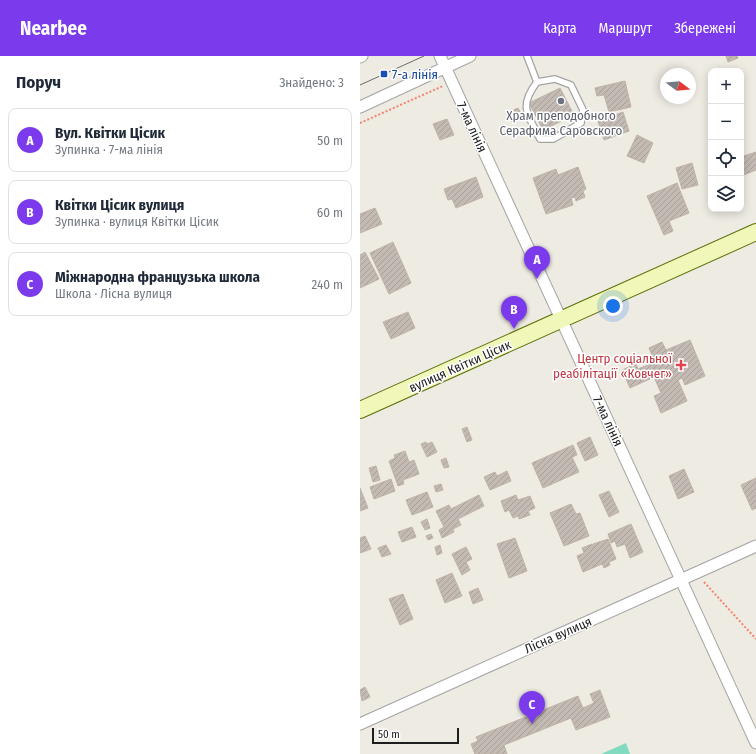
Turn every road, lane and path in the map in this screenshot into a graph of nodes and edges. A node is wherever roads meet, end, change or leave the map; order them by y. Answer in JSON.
{"nodes":[{"id":1,"x":440,"y":56,"type":"edge"},
{"id":2,"x":470,"y":56,"type":"edge"},
{"id":3,"x":527,"y":56,"type":"edge"},
{"id":4,"x":446,"y":68,"type":"junction"},
{"id":5,"x":537,"y":82,"type":"junction"},
{"id":6,"x":360,"y":107,"type":"edge"},
{"id":7,"x":756,"y":232,"type":"edge"},
{"id":8,"x":562,"y":320,"type":"junction"},
{"id":9,"x":360,"y":410,"type":"edge"},
{"id":10,"x":756,"y":546,"type":"edge"},
{"id":11,"x":684,"y":579,"type":"junction"},
{"id":12,"x":756,"y":639,"type":"edge"},
{"id":13,"x":360,"y":724,"type":"edge"},
{"id":14,"x":756,"y":743,"type":"edge"}],
"edges":[{"from":1,"to":4,"type":"street","name":"7-ма лінія"},
{"from":2,"to":4,"type":"street"},
{"from":3,"to":5,"type":"lane"},
{"from":4,"to":6,"type":"street"},
{"from":4,"to":8,"type":"street","name":"7-ма лінія"},
{"from":5,"to":5,"type":"lane"},
{"from":7,"to":8,"type":"street","name":"вулиця Квітки Цісик"},
{"from":8,"to":9,"type":"street","name":"вулиця Квітки Цісик"},
{"from":8,"to":11,"type":"street","name":"7-ма лінія"},
{"from":10,"to":11,"type":"street","name":"Лісна вулиця"},
{"from":11,"to":12,"type":"path"},
{"from":11,"to":13,"type":"street","name":"Лісна вулиця"},
{"from":11,"to":14,"type":"street","name":"7-ма лінія"}]}
